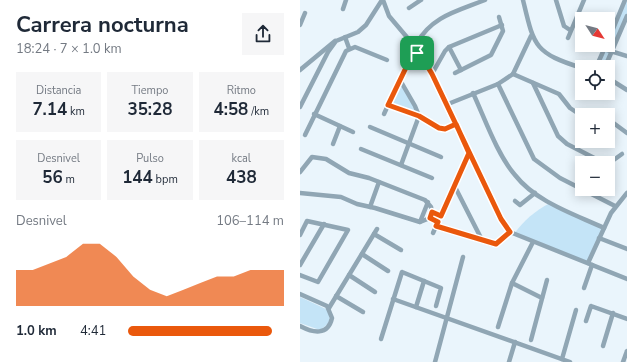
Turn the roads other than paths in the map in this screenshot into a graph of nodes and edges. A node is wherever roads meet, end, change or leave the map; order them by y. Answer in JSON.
{"nodes":[{"id":1,"x":346,"y":0,"type":"edge"},
{"id":2,"x":383,"y":0,"type":"edge"},
{"id":3,"x":421,"y":0,"type":"edge"},
{"id":4,"x":485,"y":0,"type":"edge"},
{"id":5,"x":523,"y":0,"type":"edge"},
{"id":6,"x":556,"y":0,"type":"edge"},
{"id":7,"x":584,"y":0,"type":"edge"},
{"id":8,"x":625,"y":0,"type":"edge"},
{"id":9,"x":413,"y":2,"type":"edge"},
{"id":10,"x":409,"y":8,"type":"dead end"},
{"id":11,"x":343,"y":9,"type":"dead end"},
{"id":12,"x":305,"y":13,"type":"dead end"},
{"id":13,"x":627,"y":16,"type":"edge"},
{"id":14,"x":500,"y":17,"type":"dead end"},
{"id":15,"x":615,"y":24,"type":"edge"},
{"id":16,"x":300,"y":25,"type":"edge"},
{"id":17,"x":502,"y":25,"type":"junction"},
{"id":18,"x":570,"y":30,"type":"junction"},
{"id":19,"x":532,"y":36,"type":"junction"},
{"id":20,"x":343,"y":38,"type":"junction"},
{"id":21,"x":568,"y":38,"type":"dead end"},
{"id":22,"x":411,"y":42,"type":"junction"},
{"id":23,"x":417,"y":43,"type":"junction"},
{"id":24,"x":615,"y":45,"type":"edge"},
{"id":25,"x":449,"y":47,"type":"junction"},
{"id":26,"x":350,"y":48,"type":"junction"},
{"id":27,"x":414,"y":51,"type":"junction"},
{"id":28,"x":419,"y":52,"type":"junction"},
{"id":29,"x":612,"y":52,"type":"joint"},
{"id":30,"x":627,"y":56,"type":"edge"},
{"id":31,"x":387,"y":60,"type":"dead end"},
{"id":32,"x":608,"y":60,"type":"edge"},
{"id":33,"x":575,"y":66,"type":"edge"},
{"id":34,"x":300,"y":70,"type":"edge"},
{"id":35,"x":461,"y":70,"type":"junction"},
{"id":36,"x":455,"y":72,"type":"dead end"},
{"id":37,"x":432,"y":74,"type":"junction"},
{"id":38,"x":513,"y":74,"type":"junction"},
{"id":39,"x":400,"y":80,"type":"junction"},
{"id":40,"x":615,"y":82,"type":"edge"},
{"id":41,"x":533,"y":83,"type":"junction"},
{"id":42,"x":498,"y":84,"type":"junction"},
{"id":43,"x":627,"y":90,"type":"edge"},
{"id":44,"x":473,"y":93,"type":"junction"},
{"id":45,"x":448,"y":104,"type":"junction"},
{"id":46,"x":388,"y":105,"type":"junction"},
{"id":47,"x":300,"y":106,"type":"edge"},
{"id":48,"x":575,"y":111,"type":"edge"},
{"id":49,"x":314,"y":114,"type":"junction"},
{"id":50,"x":384,"y":114,"type":"dead end"},
{"id":51,"x":419,"y":116,"type":"junction"},
{"id":52,"x":456,"y":124,"type":"junction"},
{"id":53,"x":615,"y":124,"type":"edge"},
{"id":54,"x":340,"y":126,"type":"junction"},
{"id":55,"x":370,"y":127,"type":"dead end"},
{"id":56,"x":353,"y":132,"type":"dead end"},
{"id":57,"x":627,"y":133,"type":"edge"},
{"id":58,"x":305,"y":135,"type":"dead end"},
{"id":59,"x":409,"y":143,"type":"junction"},
{"id":60,"x":333,"y":144,"type":"dead end"},
{"id":61,"x":361,"y":149,"type":"dead end"},
{"id":62,"x":469,"y":153,"type":"junction"},
{"id":63,"x":622,"y":154,"type":"dead end"},
{"id":64,"x":590,"y":156,"type":"edge"},
{"id":65,"x":441,"y":157,"type":"dead end"},
{"id":66,"x":615,"y":159,"type":"edge"},
{"id":67,"x":401,"y":165,"type":"junction"},
{"id":68,"x":300,"y":172,"type":"edge"},
{"id":69,"x":432,"y":178,"type":"dead end"},
{"id":70,"x":379,"y":182,"type":"junction"},
{"id":71,"x":454,"y":185,"type":"junction"},
{"id":72,"x":300,"y":193,"type":"edge"},
{"id":73,"x":535,"y":193,"type":"junction"},
{"id":74,"x":627,"y":193,"type":"edge"},
{"id":75,"x":515,"y":201,"type":"dead end"},
{"id":76,"x":428,"y":202,"type":"junction"},
{"id":77,"x":615,"y":206,"type":"junction"},
{"id":78,"x":370,"y":207,"type":"junction"},
{"id":79,"x":432,"y":212,"type":"junction"},
{"id":80,"x":441,"y":216,"type":"junction"},
{"id":81,"x":430,"y":218,"type":"junction"},
{"id":82,"x":420,"y":222,"type":"junction"},
{"id":83,"x":324,"y":224,"type":"junction"},
{"id":84,"x":437,"y":224,"type":"junction"},
{"id":85,"x":604,"y":228,"type":"junction"},
{"id":86,"x":378,"y":229,"type":"dead end"},
{"id":87,"x":510,"y":232,"type":"junction"},
{"id":88,"x":433,"y":233,"type":"dead end"},
{"id":89,"x":374,"y":234,"type":"junction"},
{"id":90,"x":300,"y":235,"type":"edge"},
{"id":91,"x":600,"y":238,"type":"junction"},
{"id":92,"x":482,"y":240,"type":"junction"},
{"id":93,"x":533,"y":242,"type":"junction"},
{"id":94,"x":627,"y":249,"type":"edge"},
{"id":95,"x":401,"y":250,"type":"dead end"},
{"id":96,"x":362,"y":254,"type":"junction"},
{"id":97,"x":463,"y":257,"type":"dead end"},
{"id":98,"x":590,"y":264,"type":"junction"},
{"id":99,"x":300,"y":265,"type":"edge"},
{"id":100,"x":388,"y":271,"type":"dead end"},
{"id":101,"x":300,"y":275,"type":"edge"},
{"id":102,"x":349,"y":275,"type":"junction"},
{"id":103,"x":627,"y":279,"type":"edge"},
{"id":104,"x":547,"y":280,"type":"dead end"},
{"id":105,"x":424,"y":281,"type":"junction"},
{"id":106,"x":512,"y":283,"type":"junction"},
{"id":107,"x":584,"y":288,"type":"dead end"},
{"id":108,"x":375,"y":292,"type":"dead end"},
{"id":109,"x":300,"y":294,"type":"edge"},
{"id":110,"x":336,"y":296,"type":"junction"},
{"id":111,"x":542,"y":298,"type":"junction"},
{"id":112,"x":392,"y":299,"type":"junction"},
{"id":113,"x":436,"y":306,"type":"dead end"},
{"id":114,"x":416,"y":307,"type":"junction"},
{"id":115,"x":329,"y":308,"type":"junction"},
{"id":116,"x":576,"y":310,"type":"dead end"},
{"id":117,"x":363,"y":312,"type":"dead end"},
{"id":118,"x":613,"y":313,"type":"junction"},
{"id":119,"x":446,"y":318,"type":"junction"},
{"id":120,"x":627,"y":319,"type":"edge"},
{"id":121,"x":586,"y":321,"type":"dead end"},
{"id":122,"x":300,"y":326,"type":"edge"},
{"id":123,"x":498,"y":327,"type":"dead end"},
{"id":124,"x":381,"y":339,"type":"dead end"},
{"id":125,"x":531,"y":340,"type":"dead end"},
{"id":126,"x":515,"y":342,"type":"junction"},
{"id":127,"x":603,"y":346,"type":"dead end"},
{"id":128,"x":627,"y":351,"type":"edge"},
{"id":129,"x":562,"y":359,"type":"junction"},
{"id":130,"x":435,"y":362,"type":"edge"},
{"id":131,"x":509,"y":362,"type":"edge"},
{"id":132,"x":570,"y":362,"type":"edge"},
{"id":133,"x":623,"y":362,"type":"edge"}],
"edges":[{"from":1,"to":11,"type":"street"},
{"from":2,"to":20,"type":"street"},
{"from":2,"to":22,"type":"street"},
{"from":3,"to":9,"type":"street"},
{"from":4,"to":23,"type":"street"},
{"from":5,"to":19,"type":"street"},
{"from":6,"to":18,"type":"street"},
{"from":7,"to":18,"type":"street"},
{"from":8,"to":15,"type":"street"},
{"from":9,"to":10,"type":"street"},
{"from":12,"to":16,"type":"street"},
{"from":13,"to":24,"type":"street"},
{"from":14,"to":17,"type":"street"},
{"from":17,"to":25,"type":"street"},
{"from":17,"to":35,"type":"street"},
{"from":18,"to":21,"type":"street"},
{"from":19,"to":33,"type":"street"},
{"from":19,"to":38,"type":"street"},
{"from":20,"to":26,"type":"street"},
{"from":20,"to":34,"type":"street"},
{"from":20,"to":47,"type":"street"},
{"from":22,"to":23,"type":"street"},
{"from":22,"to":27,"type":"street"},
{"from":23,"to":28,"type":"street"},
{"from":25,"to":35,"type":"street"},
{"from":25,"to":37,"type":"street"},
{"from":26,"to":31,"type":"street"},
{"from":26,"to":49,"type":"street"},
{"from":27,"to":28,"type":"street"},
{"from":27,"to":39,"type":"street"},
{"from":28,"to":37,"type":"street"},
{"from":29,"to":30,"type":"street"},
{"from":29,"to":32,"type":"street"},
{"from":35,"to":36,"type":"street"},
{"from":37,"to":45,"type":"street"},
{"from":38,"to":41,"type":"street"},
{"from":38,"to":42,"type":"street"},
{"from":39,"to":46,"type":"street"},
{"from":39,"to":51,"type":"street"},
{"from":40,"to":43,"type":"street"},
{"from":41,"to":48,"type":"street"},
{"from":41,"to":64,"type":"street"},
{"from":42,"to":44,"type":"street"},
{"from":42,"to":77,"type":"street"},
{"from":44,"to":45,"type":"street"},
{"from":44,"to":73,"type":"street"},
{"from":45,"to":52,"type":"street"},
{"from":46,"to":50,"type":"street"},
{"from":46,"to":51,"type":"street"},
{"from":49,"to":54,"type":"street"},
{"from":49,"to":58,"type":"street"},
{"from":51,"to":52,"type":"street"},
{"from":51,"to":59,"type":"street"},
{"from":52,"to":62,"type":"street"},
{"from":53,"to":57,"type":"street"},
{"from":54,"to":56,"type":"street"},
{"from":54,"to":60,"type":"street"},
{"from":55,"to":59,"type":"street"},
{"from":59,"to":65,"type":"street"},
{"from":59,"to":67,"type":"street"},
{"from":61,"to":67,"type":"street"},
{"from":62,"to":71,"type":"street"},
{"from":62,"to":87,"type":"street"},
{"from":63,"to":66,"type":"street"},
{"from":67,"to":69,"type":"street"},
{"from":68,"to":70,"type":"street"},
{"from":70,"to":76,"type":"street"},
{"from":70,"to":78,"type":"street"},
{"from":71,"to":80,"type":"street"},
{"from":71,"to":92,"type":"street"},
{"from":72,"to":78,"type":"street"},
{"from":73,"to":75,"type":"street"},
{"from":73,"to":85,"type":"street"},
{"from":74,"to":77,"type":"street"},
{"from":76,"to":79,"type":"street"},
{"from":76,"to":82,"type":"street"},
{"from":77,"to":85,"type":"street"},
{"from":78,"to":82,"type":"street"},
{"from":79,"to":80,"type":"street"},
{"from":79,"to":81,"type":"street"},
{"from":80,"to":84,"type":"street"},
{"from":81,"to":82,"type":"street"},
{"from":81,"to":84,"type":"street"},
{"from":83,"to":90,"type":"street"},
{"from":83,"to":99,"type":"street"},
{"from":83,"to":101,"type":"street"},
{"from":84,"to":88,"type":"street"},
{"from":84,"to":92,"type":"street"},
{"from":85,"to":91,"type":"street"},
{"from":86,"to":89,"type":"street"},
{"from":87,"to":92,"type":"street"},
{"from":87,"to":93,"type":"street"},
{"from":89,"to":95,"type":"street"},
{"from":89,"to":96,"type":"street"},
{"from":91,"to":94,"type":"street"},
{"from":91,"to":98,"type":"street"},
{"from":93,"to":98,"type":"street"},
{"from":93,"to":106,"type":"street"},
{"from":96,"to":100,"type":"street"},
{"from":96,"to":102,"type":"street"},
{"from":97,"to":119,"type":"street"},
{"from":98,"to":103,"type":"street"},
{"from":98,"to":107,"type":"street"},
{"from":102,"to":108,"type":"street"},
{"from":102,"to":110,"type":"street"},
{"from":104,"to":111,"type":"street"},
{"from":105,"to":112,"type":"street"},
{"from":105,"to":113,"type":"street"},
{"from":105,"to":114,"type":"street"},
{"from":106,"to":111,"type":"street"},
{"from":106,"to":123,"type":"street"},
{"from":109,"to":115,"type":"street"},
{"from":110,"to":115,"type":"street"},
{"from":110,"to":117,"type":"street"},
{"from":111,"to":125,"type":"street"},
{"from":112,"to":114,"type":"street"},
{"from":112,"to":124,"type":"street"},
{"from":114,"to":119,"type":"street"},
{"from":115,"to":122,"type":"street"},
{"from":116,"to":129,"type":"street"},
{"from":118,"to":120,"type":"street"},
{"from":118,"to":121,"type":"street"},
{"from":118,"to":127,"type":"street"},
{"from":119,"to":126,"type":"street"},
{"from":119,"to":130,"type":"street"},
{"from":126,"to":129,"type":"street"},
{"from":126,"to":131,"type":"street"},
{"from":128,"to":133,"type":"street"},
{"from":129,"to":132,"type":"street"}]}
